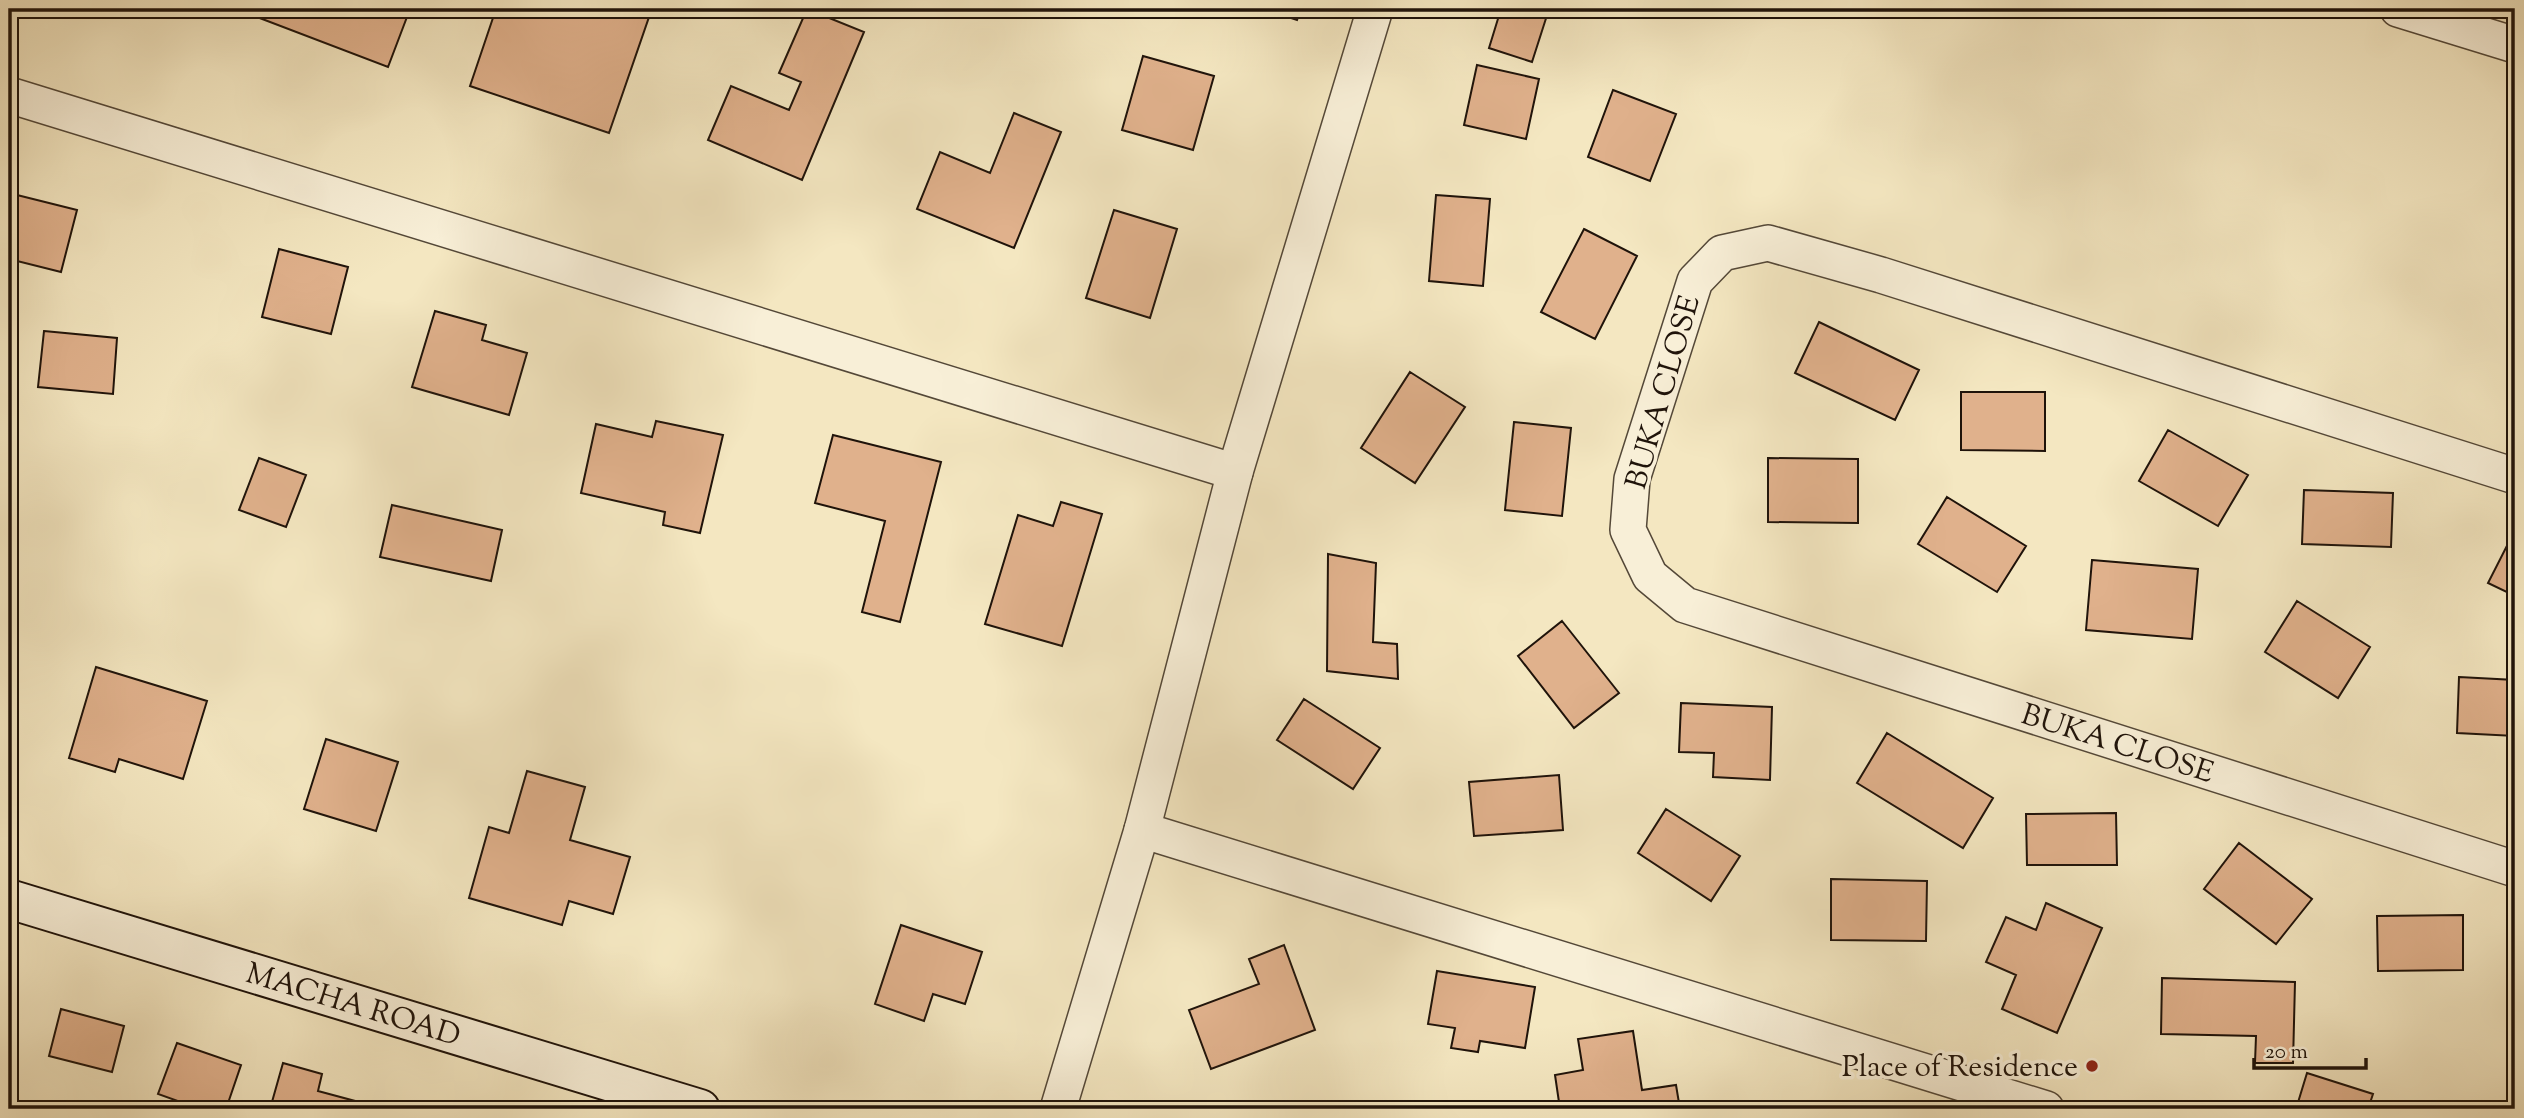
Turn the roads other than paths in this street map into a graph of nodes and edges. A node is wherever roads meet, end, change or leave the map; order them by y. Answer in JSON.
{"nodes":[{"id":1,"x":1375,"y":9,"type":"edge"},
{"id":2,"x":2398,"y":9,"type":"edge"},
{"id":3,"x":2515,"y":45,"type":"edge"},
{"id":4,"x":9,"y":95,"type":"edge"},
{"id":5,"x":1235,"y":472,"type":"junction"},
{"id":6,"x":2515,"y":476,"type":"edge"},
{"id":7,"x":1142,"y":830,"type":"junction"},
{"id":8,"x":2515,"y":869,"type":"edge"},
{"id":9,"x":9,"y":899,"type":"edge"},
{"id":10,"x":700,"y":1109,"type":"edge"},
{"id":11,"x":1058,"y":1109,"type":"edge"},
{"id":12,"x":2046,"y":1109,"type":"edge"}],
"edges":[{"from":1,"to":5,"type":"street"},
{"from":2,"to":3,"type":"street"},
{"from":4,"to":5,"type":"street"},
{"from":5,"to":7,"type":"street"},
{"from":6,"to":8,"type":"street","name":"BUKA CLOSE"},
{"from":7,"to":11,"type":"street"},
{"from":7,"to":12,"type":"street"},
{"from":9,"to":10,"type":"main road","name":"MACHA ROAD"}]}
